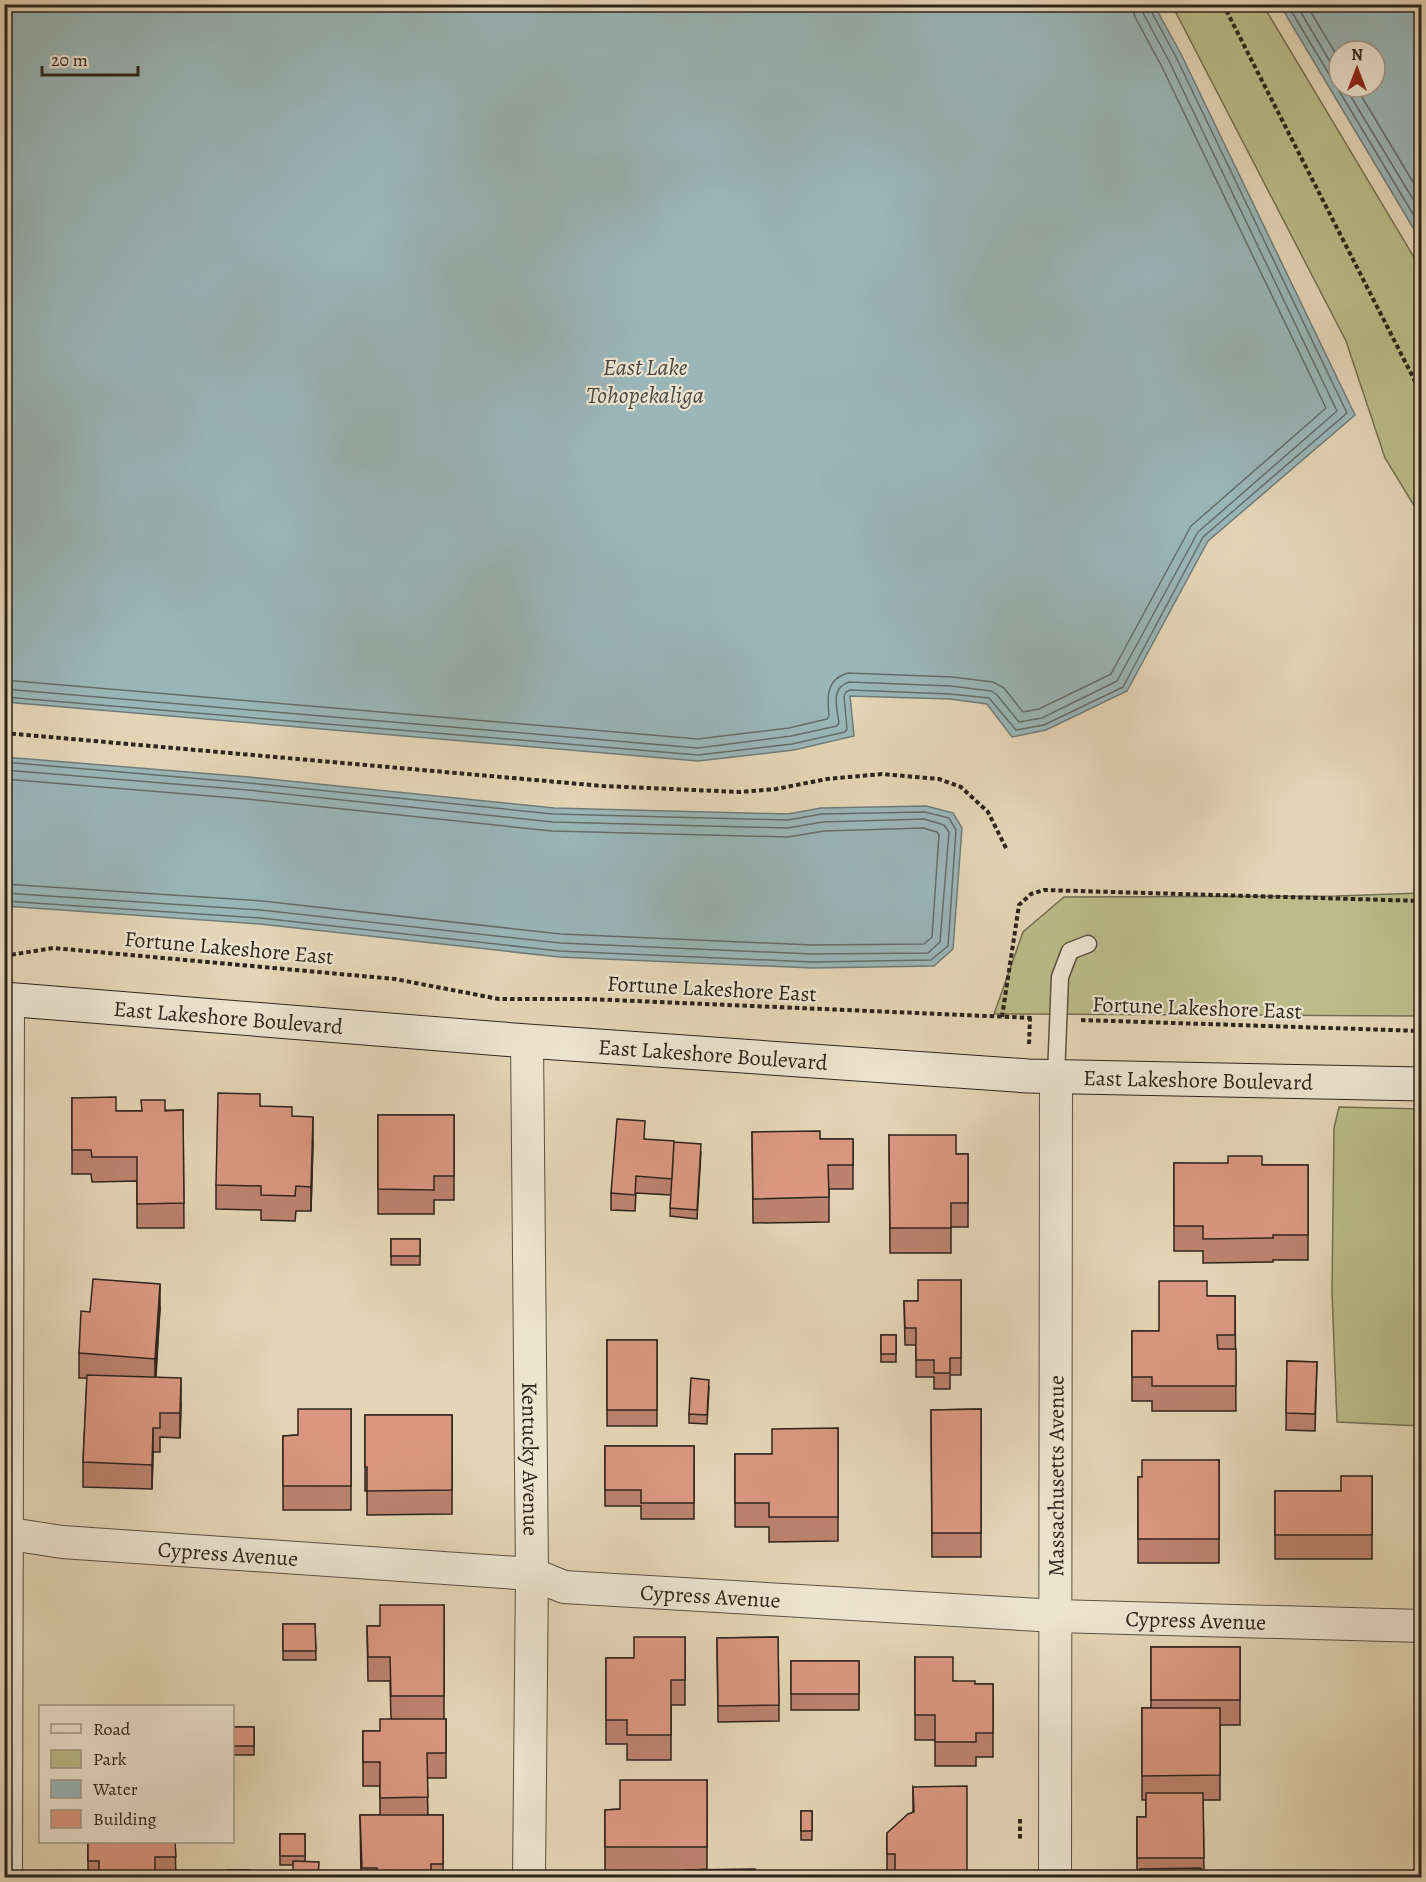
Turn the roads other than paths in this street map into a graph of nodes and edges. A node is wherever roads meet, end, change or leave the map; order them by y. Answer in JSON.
{"nodes":[{"id":1,"x":1088,"y":944,"type":"dead end"},
{"id":2,"x":6,"y":999,"type":"edge"},
{"id":3,"x":527,"y":1041,"type":"junction"},
{"id":4,"x":1056,"y":1076,"type":"junction"},
{"id":5,"x":1422,"y":1084,"type":"edge"},
{"id":6,"x":6,"y":1533,"type":"edge"},
{"id":7,"x":532,"y":1574,"type":"junction"},
{"id":8,"x":1056,"y":1616,"type":"junction"},
{"id":9,"x":1422,"y":1626,"type":"edge"},
{"id":10,"x":6,"y":1878,"type":"edge"},
{"id":11,"x":529,"y":1878,"type":"edge"},
{"id":12,"x":1055,"y":1878,"type":"edge"}],
"edges":[{"from":1,"to":4,"type":"lane"},
{"from":2,"to":3,"type":"street","name":"East Lakeshore Boulevard"},
{"from":2,"to":6,"type":"street"},
{"from":3,"to":4,"type":"street","name":"East Lakeshore Boulevard"},
{"from":3,"to":7,"type":"street","name":"Kentucky Avenue"},
{"from":4,"to":5,"type":"street","name":"East Lakeshore Boulevard"},
{"from":4,"to":8,"type":"street","name":"Massachusetts Avenue"},
{"from":6,"to":7,"type":"street","name":"Cypress Avenue"},
{"from":6,"to":10,"type":"street"},
{"from":7,"to":8,"type":"street","name":"Cypress Avenue"},
{"from":7,"to":11,"type":"street","name":"Kentucky Avenue"},
{"from":8,"to":9,"type":"street","name":"Cypress Avenue"},
{"from":8,"to":12,"type":"street","name":"Massachusetts Avenue"}]}
